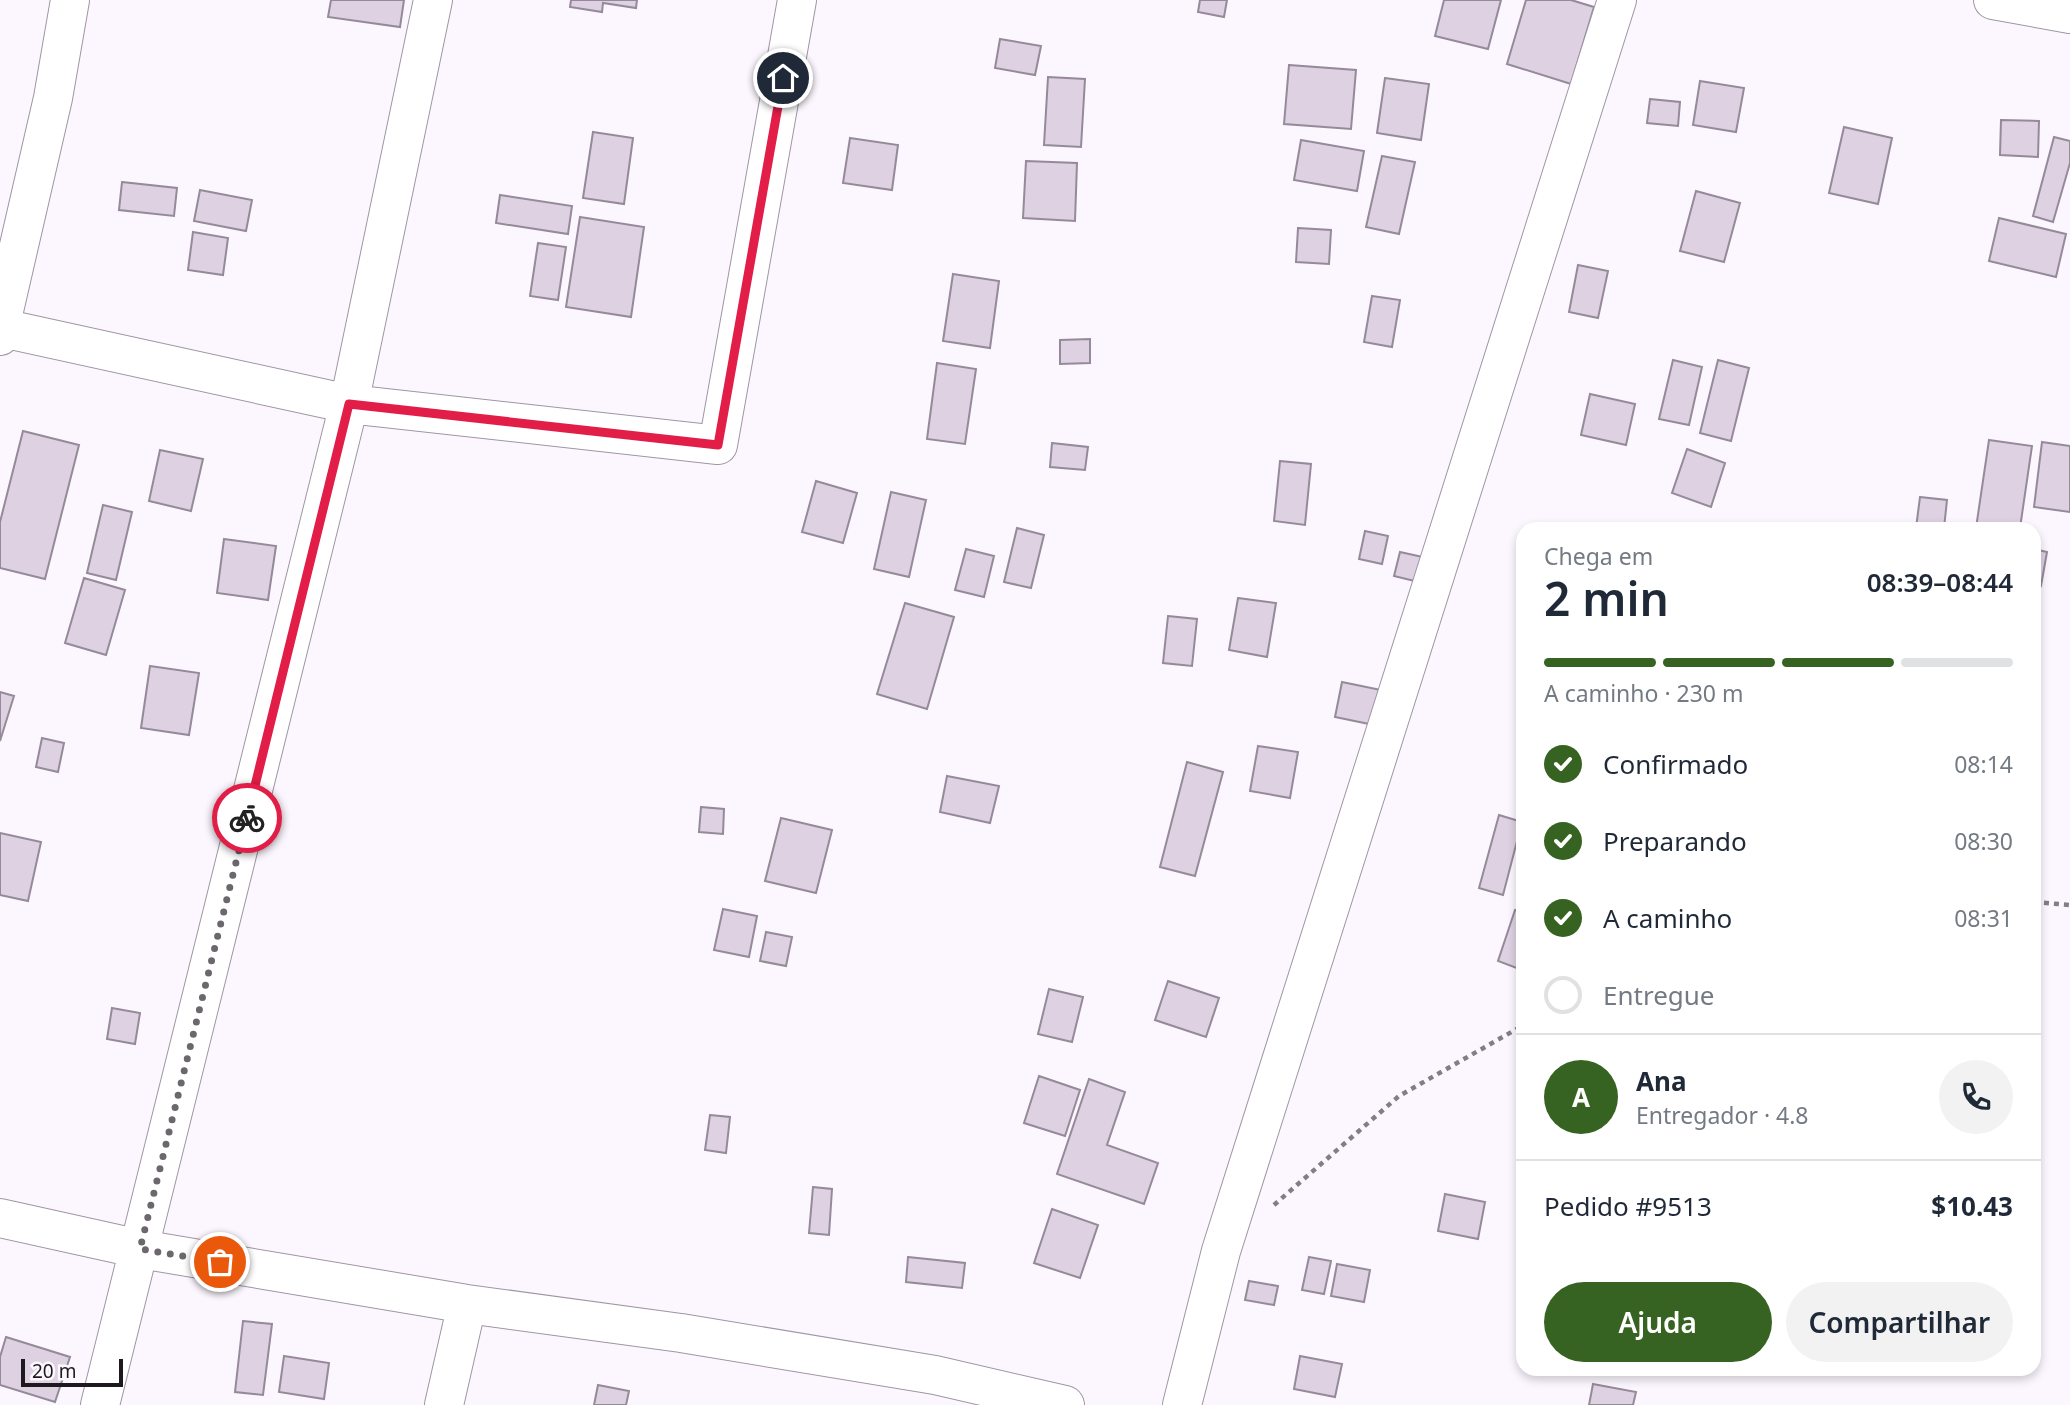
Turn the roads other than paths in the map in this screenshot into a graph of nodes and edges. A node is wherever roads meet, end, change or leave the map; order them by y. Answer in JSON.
{"nodes":[{"id":1,"x":70,"y":0,"type":"edge"},
{"id":2,"x":433,"y":0,"type":"edge"},
{"id":3,"x":797,"y":0,"type":"edge"},
{"id":4,"x":1617,"y":0,"type":"edge"},
{"id":5,"x":1993,"y":0,"type":"edge"},
{"id":6,"x":2070,"y":14,"type":"edge"},
{"id":7,"x":1,"y":330,"type":"edge"},
{"id":8,"x":349,"y":404,"type":"junction"},
{"id":9,"x":0,"y":1218,"type":"edge"},
{"id":10,"x":140,"y":1249,"type":"junction"},
{"id":11,"x":467,"y":1304,"type":"junction"},
{"id":12,"x":100,"y":1405,"type":"edge"},
{"id":13,"x":444,"y":1405,"type":"edge"},
{"id":14,"x":1065,"y":1405,"type":"edge"},
{"id":15,"x":1182,"y":1405,"type":"edge"}],
"edges":[{"from":1,"to":7,"type":"street"},
{"from":2,"to":8,"type":"street"},
{"from":3,"to":8,"type":"street"},
{"from":4,"to":15,"type":"street"},
{"from":5,"to":6,"type":"street"},
{"from":7,"to":8,"type":"street"},
{"from":8,"to":10,"type":"street"},
{"from":9,"to":10,"type":"street"},
{"from":10,"to":11,"type":"street"},
{"from":10,"to":12,"type":"street"},
{"from":11,"to":13,"type":"street"},
{"from":11,"to":14,"type":"street"}]}
